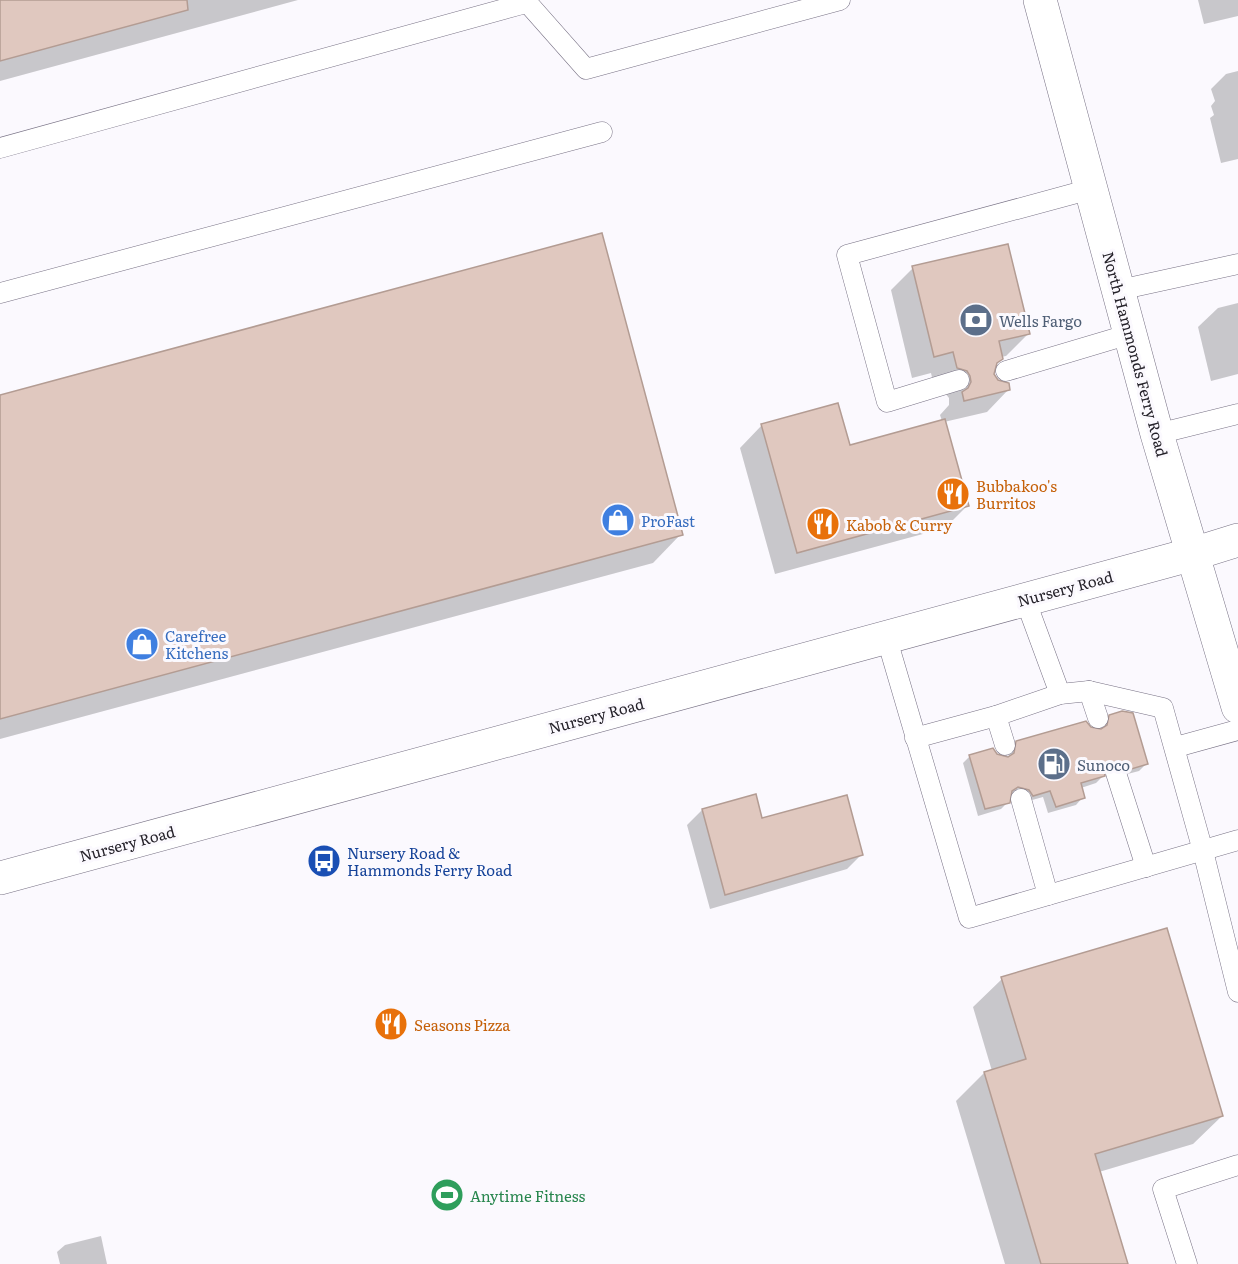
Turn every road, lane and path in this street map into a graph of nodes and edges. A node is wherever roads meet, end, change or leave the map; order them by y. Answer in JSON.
{"nodes":[{"id":1,"x":840,"y":0,"type":"edge"},
{"id":2,"x":1040,"y":0,"type":"edge"},
{"id":3,"x":526,"y":1,"type":"edge"},
{"id":4,"x":602,"y":132,"type":"dead end"},
{"id":5,"x":0,"y":148,"type":"edge"},
{"id":6,"x":1091,"y":189,"type":"junction"},
{"id":7,"x":1238,"y":264,"type":"edge"},
{"id":8,"x":1119,"y":290,"type":"junction"},
{"id":9,"x":0,"y":293,"type":"edge"},
{"id":10,"x":1130,"y":334,"type":"junction"},
{"id":11,"x":1006,"y":371,"type":"dead end"},
{"id":12,"x":959,"y":380,"type":"dead end"},
{"id":13,"x":1238,"y":414,"type":"edge"},
{"id":14,"x":1157,"y":434,"type":"junction"},
{"id":15,"x":1238,"y":540,"type":"edge"},
{"id":16,"x":1193,"y":554,"type":"junction"},
{"id":17,"x":1025,"y":599,"type":"junction"},
{"id":18,"x":886,"y":636,"type":"junction"},
{"id":19,"x":1089,"y":691,"type":"junction"},
{"id":20,"x":1060,"y":694,"type":"junction"},
{"id":21,"x":1238,"y":707,"type":"edge"},
{"id":22,"x":996,"y":716,"type":"junction"},
{"id":23,"x":1098,"y":718,"type":"dead end"},
{"id":24,"x":1238,"y":730,"type":"edge"},
{"id":25,"x":915,"y":738,"type":"junction"},
{"id":26,"x":1005,"y":745,"type":"dead end"},
{"id":27,"x":1176,"y":747,"type":"junction"},
{"id":28,"x":1116,"y":773,"type":"dead end"},
{"id":29,"x":1021,"y":799,"type":"dead end"},
{"id":30,"x":1238,"y":840,"type":"edge"},
{"id":31,"x":1203,"y":851,"type":"junction"},
{"id":32,"x":1146,"y":867,"type":"junction"},
{"id":33,"x":0,"y":878,"type":"edge"},
{"id":34,"x":1048,"y":895,"type":"junction"},
{"id":35,"x":1235,"y":969,"type":"edge"},
{"id":36,"x":1238,"y":992,"type":"edge"},
{"id":37,"x":1238,"y":1165,"type":"edge"},
{"id":38,"x":1187,"y":1264,"type":"edge"}],
"edges":[{"from":1,"to":3,"type":"lane"},
{"from":2,"to":6,"type":"main road","name":"North Hammonds Ferry Road"},
{"from":3,"to":5,"type":"lane"},
{"from":4,"to":9,"type":"lane"},
{"from":6,"to":8,"type":"main road","name":"North Hammonds Ferry Road"},
{"from":6,"to":12,"type":"lane"},
{"from":7,"to":8,"type":"lane"},
{"from":8,"to":10,"type":"main road","name":"North Hammonds Ferry Road"},
{"from":10,"to":11,"type":"lane"},
{"from":10,"to":14,"type":"main road","name":"North Hammonds Ferry Road"},
{"from":13,"to":14,"type":"lane"},
{"from":14,"to":16,"type":"main road","name":"North Hammonds Ferry Road"},
{"from":15,"to":16,"type":"main road","name":"Nursery Road"},
{"from":16,"to":17,"type":"main road","name":"Nursery Road"},
{"from":16,"to":21,"type":"main road","name":"North Hammonds Ferry Road"},
{"from":17,"to":18,"type":"main road","name":"Nursery Road"},
{"from":17,"to":20,"type":"lane"},
{"from":18,"to":25,"type":"lane"},
{"from":18,"to":33,"type":"main road","name":"Nursery Road"},
{"from":19,"to":20,"type":"lane"},
{"from":19,"to":23,"type":"lane"},
{"from":19,"to":27,"type":"lane"},
{"from":20,"to":22,"type":"lane"},
{"from":22,"to":25,"type":"lane"},
{"from":22,"to":26,"type":"lane"},
{"from":24,"to":27,"type":"lane"},
{"from":25,"to":34,"type":"lane"},
{"from":27,"to":31,"type":"lane"},
{"from":28,"to":32,"type":"lane"},
{"from":29,"to":34,"type":"lane"},
{"from":30,"to":31,"type":"lane"},
{"from":31,"to":32,"type":"lane"},
{"from":31,"to":35,"type":"lane"},
{"from":32,"to":34,"type":"lane"},
{"from":35,"to":36,"type":"lane"},
{"from":37,"to":38,"type":"lane"}]}
